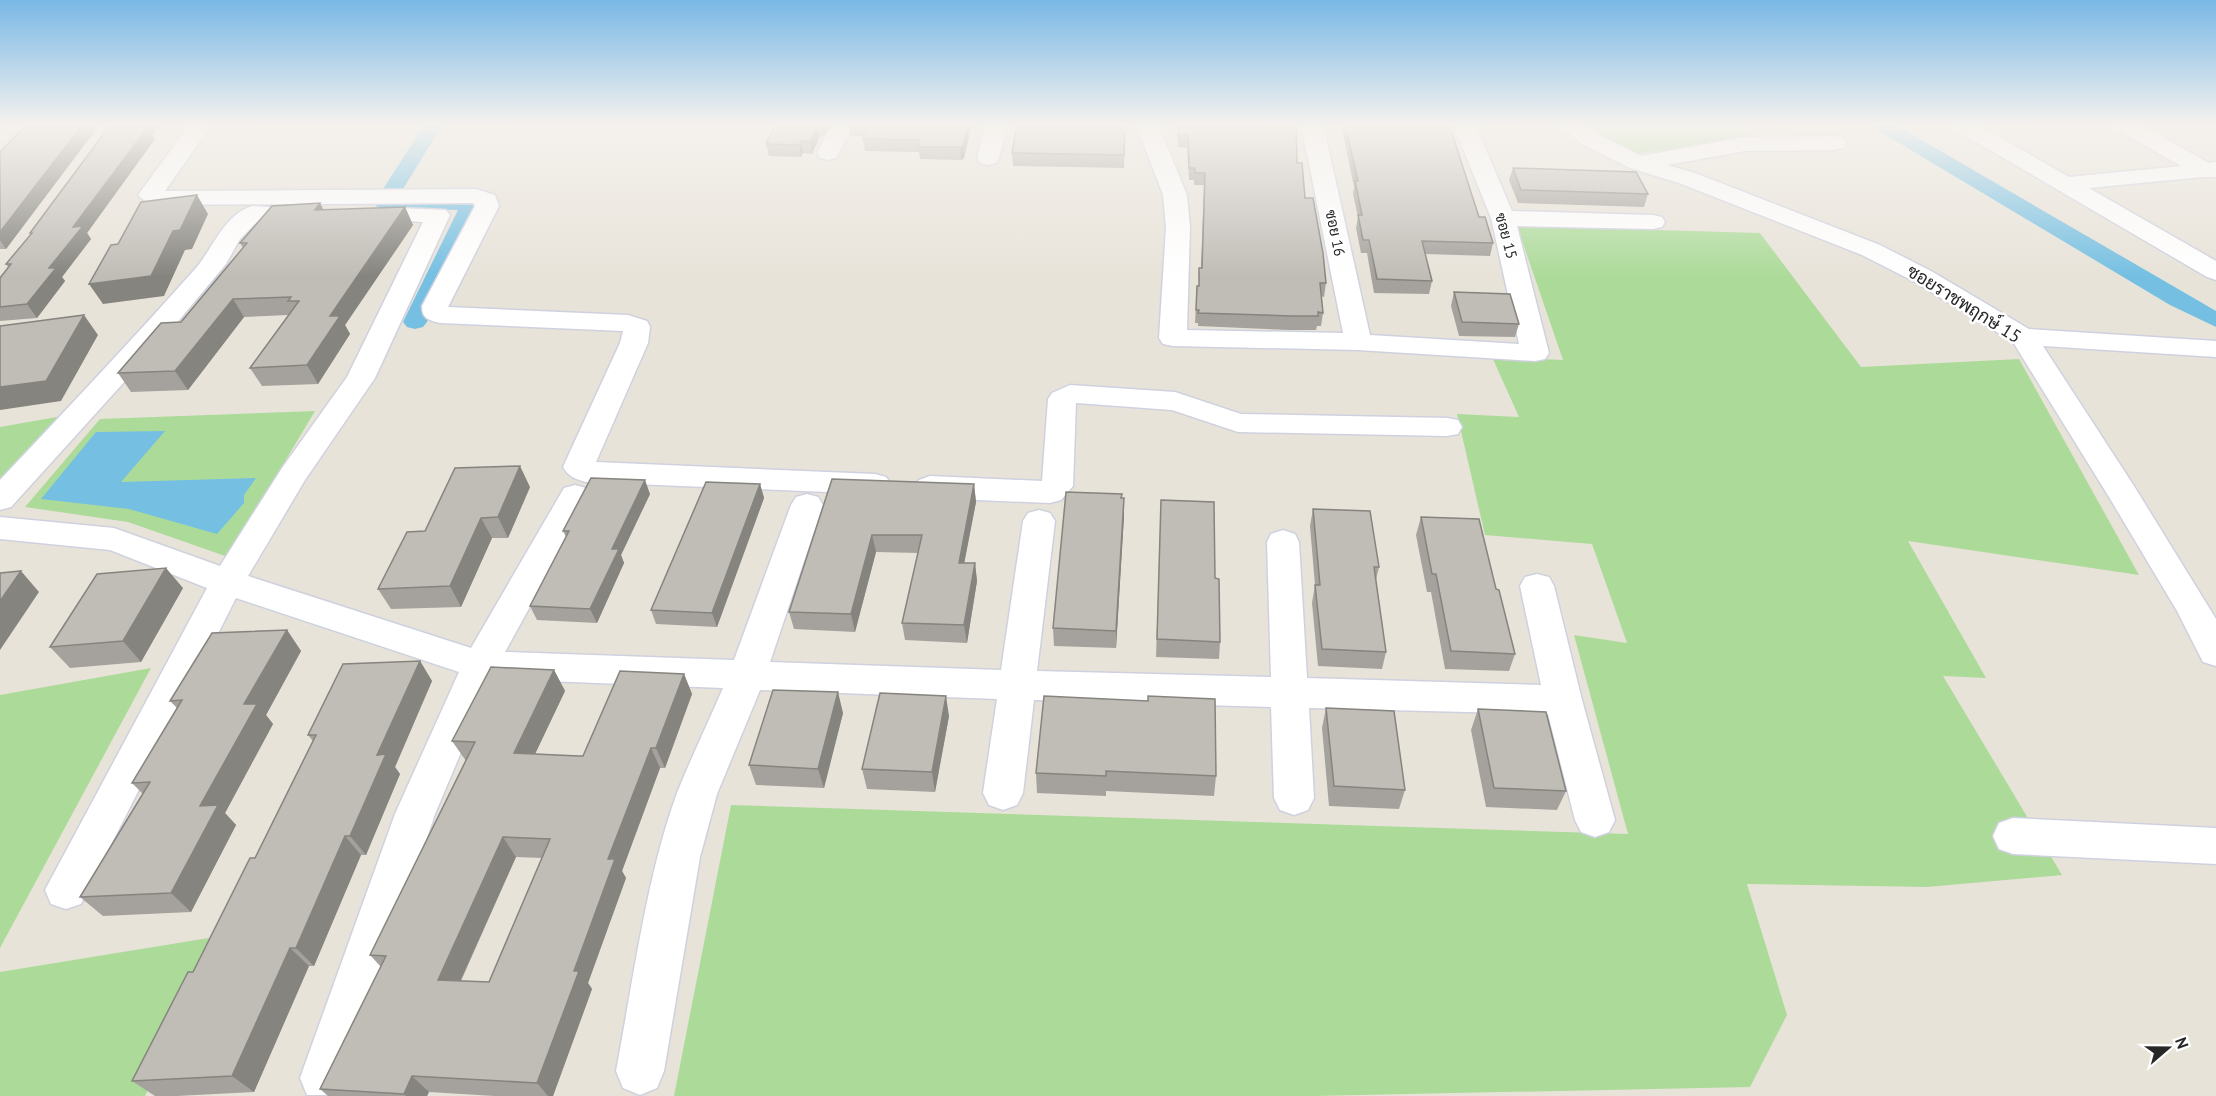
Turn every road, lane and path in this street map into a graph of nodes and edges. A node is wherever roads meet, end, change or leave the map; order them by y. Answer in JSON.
{"nodes":[{"id":1,"x":164,"y":175,"type":"edge"},
{"id":2,"x":1167,"y":175,"type":"edge"},
{"id":3,"x":1323,"y":175,"type":"edge"},
{"id":4,"x":1485,"y":175,"type":"edge"},
{"id":5,"x":1676,"y":175,"type":"edge"},
{"id":6,"x":2051,"y":175,"type":"edge"},
{"id":7,"x":2162,"y":175,"type":"edge"},
{"id":8,"x":2065,"y":183,"type":"junction"},
{"id":9,"x":1503,"y":218,"type":"junction"},
{"id":10,"x":1653,"y":222,"type":"dead end"},
{"id":11,"x":2216,"y":272,"type":"edge"},
{"id":12,"x":2023,"y":337,"type":"junction"},
{"id":13,"x":1358,"y":342,"type":"junction"},
{"id":14,"x":2216,"y":348,"type":"edge"},
{"id":15,"x":1447,"y":427,"type":"dead end"},
{"id":16,"x":575,"y":496,"type":"dead end"},
{"id":17,"x":0,"y":499,"type":"edge"},
{"id":18,"x":807,"y":505,"type":"dead end"},
{"id":19,"x":1039,"y":521,"type":"dead end"},
{"id":20,"x":0,"y":528,"type":"edge"},
{"id":21,"x":1283,"y":542,"type":"dead end"},
{"id":22,"x":227,"y":582,"type":"junction"},
{"id":23,"x":1537,"y":586,"type":"dead end"},
{"id":24,"x":2216,"y":652,"type":"edge"},
{"id":25,"x":480,"y":665,"type":"junction"},
{"id":26,"x":747,"y":676,"type":"junction"},
{"id":27,"x":1017,"y":685,"type":"junction"},
{"id":28,"x":1291,"y":692,"type":"junction"},
{"id":29,"x":1563,"y":699,"type":"junction"},
{"id":30,"x":1003,"y":793,"type":"dead end"},
{"id":31,"x":1294,"y":798,"type":"dead end"},
{"id":32,"x":1595,"y":820,"type":"dead end"},
{"id":33,"x":2013,"y":836,"type":"dead end"},
{"id":34,"x":2216,"y":846,"type":"edge"},
{"id":35,"x":66,"y":890,"type":"dead end"},
{"id":36,"x":640,"y":1071,"type":"dead end"},
{"id":37,"x":324,"y":1078,"type":"edge"}],
"edges":[{"from":1,"to":15,"type":"street"},
{"from":2,"to":13,"type":"street"},
{"from":3,"to":13,"type":"street","name":"ซอย 16"},
{"from":4,"to":9,"type":"street","name":"ซอย 15"},
{"from":5,"to":12,"type":"street","name":"ซอยราชพฤกษ์ 15"},
{"from":6,"to":8,"type":"street"},
{"from":7,"to":8,"type":"street"},
{"from":8,"to":11,"type":"street"},
{"from":9,"to":10,"type":"street"},
{"from":9,"to":13,"type":"street","name":"ซอย 15"},
{"from":12,"to":14,"type":"street"},
{"from":12,"to":24,"type":"street","name":"ซอยราชพฤกษ์ 15"},
{"from":16,"to":25,"type":"street"},
{"from":17,"to":22,"type":"street"},
{"from":18,"to":26,"type":"street"},
{"from":19,"to":27,"type":"street"},
{"from":20,"to":22,"type":"street"},
{"from":21,"to":28,"type":"street"},
{"from":22,"to":25,"type":"street"},
{"from":22,"to":35,"type":"street"},
{"from":23,"to":29,"type":"street"},
{"from":25,"to":26,"type":"street"},
{"from":25,"to":37,"type":"street"},
{"from":26,"to":27,"type":"street"},
{"from":26,"to":36,"type":"street"},
{"from":27,"to":28,"type":"street"},
{"from":27,"to":30,"type":"street"},
{"from":28,"to":29,"type":"street"},
{"from":28,"to":31,"type":"street"},
{"from":29,"to":32,"type":"street"},
{"from":33,"to":34,"type":"street"}]}
